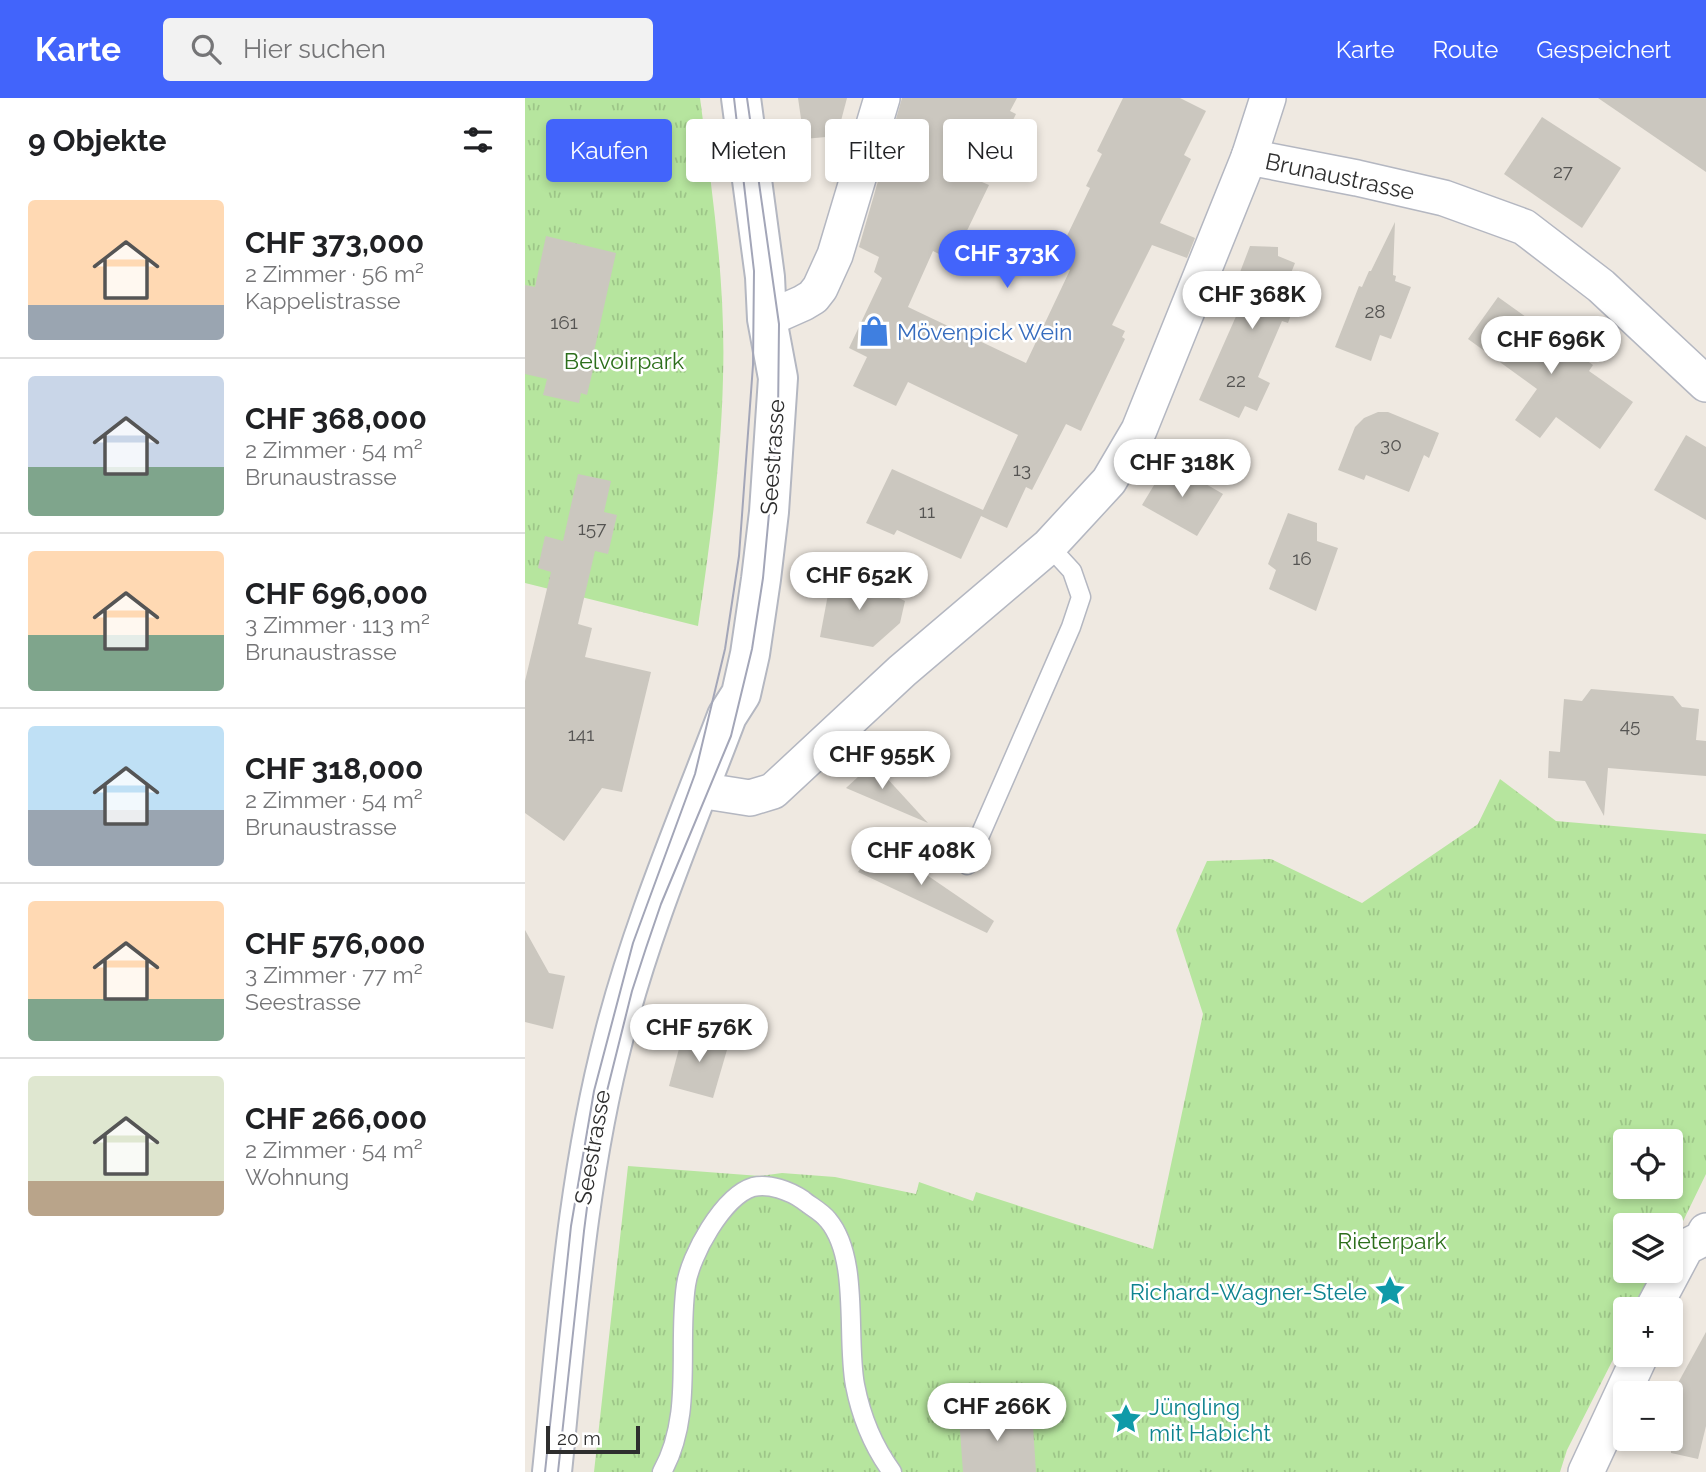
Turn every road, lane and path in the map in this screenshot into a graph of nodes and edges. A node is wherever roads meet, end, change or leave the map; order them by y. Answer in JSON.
{"nodes":[{"id":1,"x":741,"y":98,"type":"edge"},
{"id":2,"x":882,"y":98,"type":"edge"},
{"id":3,"x":1268,"y":98,"type":"edge"},
{"id":4,"x":1249,"y":157,"type":"junction"},
{"id":5,"x":767,"y":319,"type":"junction"},
{"id":6,"x":1706,"y":384,"type":"edge"},
{"id":7,"x":1049,"y":546,"type":"junction"},
{"id":8,"x":699,"y":790,"type":"junction"},
{"id":9,"x":967,"y":865,"type":"dead end"},
{"id":10,"x":1706,"y":1231,"type":"edge"},
{"id":11,"x":1659,"y":1297,"type":"edge"},
{"id":12,"x":1635,"y":1367,"type":"edge"},
{"id":13,"x":552,"y":1472,"type":"edge"},
{"id":14,"x":662,"y":1472,"type":"edge"},
{"id":15,"x":892,"y":1472,"type":"edge"},
{"id":16,"x":1586,"y":1472,"type":"edge"}],
"edges":[{"from":1,"to":5,"type":"street","name":"Seestrasse"},
{"from":2,"to":5,"type":"street"},
{"from":3,"to":4,"type":"street"},
{"from":4,"to":6,"type":"street","name":"Brunaustrasse"},
{"from":4,"to":7,"type":"street","name":"Brunaustrasse"},
{"from":5,"to":8,"type":"street","name":"Seestrasse"},
{"from":7,"to":8,"type":"street","name":"Brunaustrasse"},
{"from":7,"to":9,"type":"lane"},
{"from":8,"to":13,"type":"street","name":"Seestrasse"},
{"from":10,"to":11,"type":"street"},
{"from":12,"to":16,"type":"street"},
{"from":14,"to":15,"type":"lane"}]}
